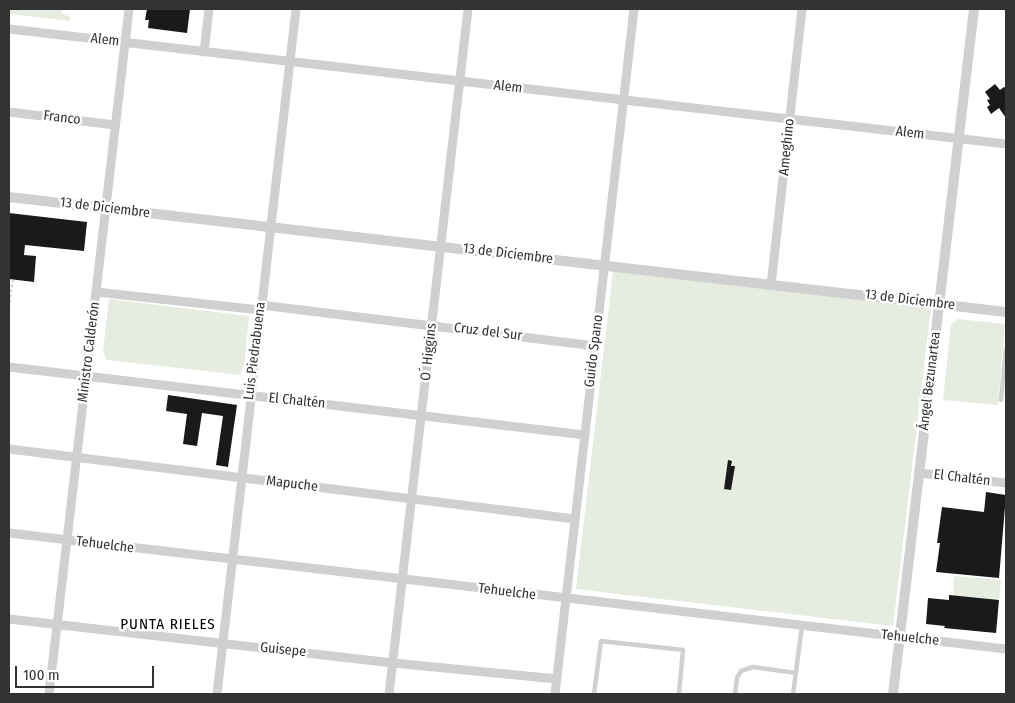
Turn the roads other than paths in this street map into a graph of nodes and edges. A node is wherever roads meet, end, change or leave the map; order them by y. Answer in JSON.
{"nodes":[{"id":1,"x":129,"y":9,"type":"edge"},
{"id":2,"x":209,"y":9,"type":"edge"},
{"id":3,"x":296,"y":9,"type":"edge"},
{"id":4,"x":468,"y":9,"type":"edge"},
{"id":5,"x":634,"y":9,"type":"edge"},
{"id":6,"x":802,"y":9,"type":"edge"},
{"id":7,"x":974,"y":9,"type":"edge"},
{"id":8,"x":9,"y":29,"type":"edge"},
{"id":9,"x":125,"y":42,"type":"junction"},
{"id":10,"x":204,"y":52,"type":"junction"},
{"id":11,"x":289,"y":61,"type":"junction"},
{"id":12,"x":460,"y":81,"type":"junction"},
{"id":13,"x":624,"y":100,"type":"junction"},
{"id":14,"x":9,"y":112,"type":"edge"},
{"id":15,"x":790,"y":119,"type":"junction"},
{"id":16,"x":115,"y":125,"type":"junction"},
{"id":17,"x":958,"y":139,"type":"junction"},
{"id":18,"x":1006,"y":144,"type":"edge"},
{"id":19,"x":9,"y":197,"type":"edge"},
{"id":20,"x":105,"y":208,"type":"junction"},
{"id":21,"x":270,"y":227,"type":"junction"},
{"id":22,"x":441,"y":247,"type":"junction"},
{"id":23,"x":604,"y":265,"type":"junction"},
{"id":24,"x":771,"y":285,"type":"junction"},
{"id":25,"x":96,"y":292,"type":"junction"},
{"id":26,"x":939,"y":304,"type":"junction"},
{"id":27,"x":260,"y":308,"type":"junction"},
{"id":28,"x":1006,"y":312,"type":"edge"},
{"id":29,"x":432,"y":326,"type":"junction"},
{"id":30,"x":595,"y":346,"type":"junction"},
{"id":31,"x":1006,"y":349,"type":"edge"},
{"id":32,"x":9,"y":367,"type":"edge"},
{"id":33,"x":86,"y":376,"type":"junction"},
{"id":34,"x":250,"y":396,"type":"junction"},
{"id":35,"x":1001,"y":400,"type":"dead end"},
{"id":36,"x":422,"y":415,"type":"junction"},
{"id":37,"x":585,"y":435,"type":"junction"},
{"id":38,"x":9,"y":449,"type":"edge"},
{"id":39,"x":76,"y":457,"type":"junction"},
{"id":40,"x":919,"y":473,"type":"junction"},
{"id":41,"x":242,"y":478,"type":"junction"},
{"id":42,"x":1006,"y":483,"type":"edge"},
{"id":43,"x":412,"y":499,"type":"junction"},
{"id":44,"x":575,"y":519,"type":"junction"},
{"id":45,"x":9,"y":533,"type":"edge"},
{"id":46,"x":67,"y":540,"type":"junction"},
{"id":47,"x":231,"y":560,"type":"junction"},
{"id":48,"x":403,"y":579,"type":"junction"},
{"id":49,"x":566,"y":599,"type":"junction"},
{"id":50,"x":9,"y":619,"type":"edge"},
{"id":51,"x":57,"y":625,"type":"junction"},
{"id":52,"x":802,"y":626,"type":"junction"},
{"id":53,"x":899,"y":637,"type":"junction"},
{"id":54,"x":222,"y":644,"type":"junction"},
{"id":55,"x":1006,"y":649,"type":"edge"},
{"id":56,"x":392,"y":662,"type":"junction"},
{"id":57,"x":796,"y":673,"type":"junction"},
{"id":58,"x":557,"y":679,"type":"junction"},
{"id":59,"x":49,"y":694,"type":"edge"},
{"id":60,"x":217,"y":694,"type":"edge"},
{"id":61,"x":389,"y":694,"type":"edge"},
{"id":62,"x":555,"y":694,"type":"edge"},
{"id":63,"x":594,"y":694,"type":"edge"},
{"id":64,"x":679,"y":694,"type":"edge"},
{"id":65,"x":735,"y":694,"type":"edge"},
{"id":66,"x":793,"y":694,"type":"edge"},
{"id":67,"x":893,"y":694,"type":"edge"}],
"edges":[{"from":1,"to":9,"type":"street","name":"Ministro Calderón"},
{"from":2,"to":10,"type":"street"},
{"from":3,"to":11,"type":"street","name":"Luis Piedrabuena"},
{"from":4,"to":12,"type":"street","name":"O´ Higgins"},
{"from":5,"to":13,"type":"street","name":"Guido Spano"},
{"from":6,"to":15,"type":"street","name":"Ameghino"},
{"from":7,"to":17,"type":"street","name":"Ángel Bezunartea"},
{"from":8,"to":9,"type":"street","name":"Alem"},
{"from":9,"to":10,"type":"street","name":"Alem"},
{"from":9,"to":16,"type":"street","name":"Ministro Calderón"},
{"from":10,"to":11,"type":"street","name":"Alem"},
{"from":11,"to":12,"type":"street","name":"Alem"},
{"from":11,"to":21,"type":"street","name":"Luis Piedrabuena"},
{"from":12,"to":13,"type":"street","name":"Alem"},
{"from":12,"to":22,"type":"street","name":"O´ Higgins"},
{"from":13,"to":15,"type":"street","name":"Alem"},
{"from":13,"to":23,"type":"street","name":"Guido Spano"},
{"from":14,"to":16,"type":"street","name":"Franco"},
{"from":15,"to":17,"type":"street","name":"Alem"},
{"from":15,"to":24,"type":"street","name":"Ameghino"},
{"from":16,"to":20,"type":"street","name":"Ministro Calderón"},
{"from":17,"to":18,"type":"street","name":"Alem"},
{"from":17,"to":26,"type":"street","name":"Ángel Bezunartea"},
{"from":19,"to":20,"type":"street","name":"13 de Diciembre"},
{"from":20,"to":21,"type":"street","name":"13 de Diciembre"},
{"from":20,"to":25,"type":"street","name":"Ministro Calderón"},
{"from":21,"to":22,"type":"street","name":"13 de Diciembre"},
{"from":21,"to":27,"type":"street","name":"Luis Piedrabuena"},
{"from":22,"to":23,"type":"street","name":"13 de Diciembre"},
{"from":22,"to":29,"type":"street","name":"O´ Higgins"},
{"from":23,"to":24,"type":"street","name":"13 de Diciembre"},
{"from":23,"to":30,"type":"street","name":"Guido Spano"},
{"from":24,"to":26,"type":"street","name":"13 de Diciembre"},
{"from":25,"to":27,"type":"street","name":"Cruz del Sur"},
{"from":25,"to":33,"type":"street","name":"Ministro Calderón"},
{"from":26,"to":28,"type":"street","name":"13 de Diciembre"},
{"from":26,"to":40,"type":"street","name":"Ángel Bezunartea"},
{"from":27,"to":29,"type":"street","name":"Cruz del Sur"},
{"from":27,"to":34,"type":"street","name":"Luis Piedrabuena"},
{"from":29,"to":30,"type":"street","name":"Cruz del Sur"},
{"from":29,"to":36,"type":"street","name":"O´ Higgins"},
{"from":30,"to":37,"type":"street","name":"Guido Spano"},
{"from":31,"to":35,"type":"lane"},
{"from":32,"to":33,"type":"street","name":"El Chaltén"},
{"from":33,"to":34,"type":"street","name":"El Chaltén"},
{"from":33,"to":39,"type":"street","name":"Ministro Calderón"},
{"from":34,"to":36,"type":"street","name":"El Chaltén"},
{"from":34,"to":41,"type":"street","name":"Luis Piedrabuena"},
{"from":36,"to":37,"type":"street","name":"El Chaltén"},
{"from":36,"to":43,"type":"street","name":"O´ Higgins"},
{"from":37,"to":44,"type":"street","name":"Guido Spano"},
{"from":38,"to":39,"type":"street","name":"Mapuche"},
{"from":39,"to":41,"type":"street","name":"Mapuche"},
{"from":39,"to":46,"type":"street","name":"Ministro Calderón"},
{"from":40,"to":42,"type":"street","name":"El Chaltén"},
{"from":40,"to":53,"type":"street","name":"Ángel Bezunartea"},
{"from":41,"to":43,"type":"street","name":"Mapuche"},
{"from":41,"to":47,"type":"street","name":"Luis Piedrabuena"},
{"from":43,"to":44,"type":"street","name":"Mapuche"},
{"from":43,"to":48,"type":"street","name":"O´ Higgins"},
{"from":44,"to":49,"type":"street","name":"Guido Spano"},
{"from":45,"to":46,"type":"street","name":"Tehuelche"},
{"from":46,"to":47,"type":"street","name":"Tehuelche"},
{"from":46,"to":51,"type":"street","name":"Ministro Calderón"},
{"from":47,"to":48,"type":"street","name":"Tehuelche"},
{"from":47,"to":54,"type":"street","name":"Luis Piedrabuena"},
{"from":48,"to":49,"type":"street","name":"Tehuelche"},
{"from":48,"to":56,"type":"street","name":"O´ Higgins"},
{"from":49,"to":52,"type":"street","name":"Tehuelche"},
{"from":49,"to":58,"type":"street","name":"Guido Spano"},
{"from":50,"to":51,"type":"street","name":"Guisepe"},
{"from":51,"to":54,"type":"street","name":"Guisepe"},
{"from":51,"to":59,"type":"street","name":"Ministro Calderón"},
{"from":52,"to":53,"type":"street","name":"Tehuelche"},
{"from":52,"to":57,"type":"lane"},
{"from":53,"to":55,"type":"street","name":"Tehuelche"},
{"from":53,"to":67,"type":"street","name":"Ángel Bezunartea"},
{"from":54,"to":56,"type":"street","name":"Guisepe"},
{"from":54,"to":60,"type":"street","name":"Luis Piedrabuena"},
{"from":56,"to":58,"type":"street","name":"Guisepe"},
{"from":56,"to":61,"type":"street","name":"O´ Higgins"},
{"from":57,"to":65,"type":"lane"},
{"from":57,"to":66,"type":"lane"},
{"from":58,"to":62,"type":"street","name":"Guido Spano"},
{"from":63,"to":64,"type":"lane"}]}
